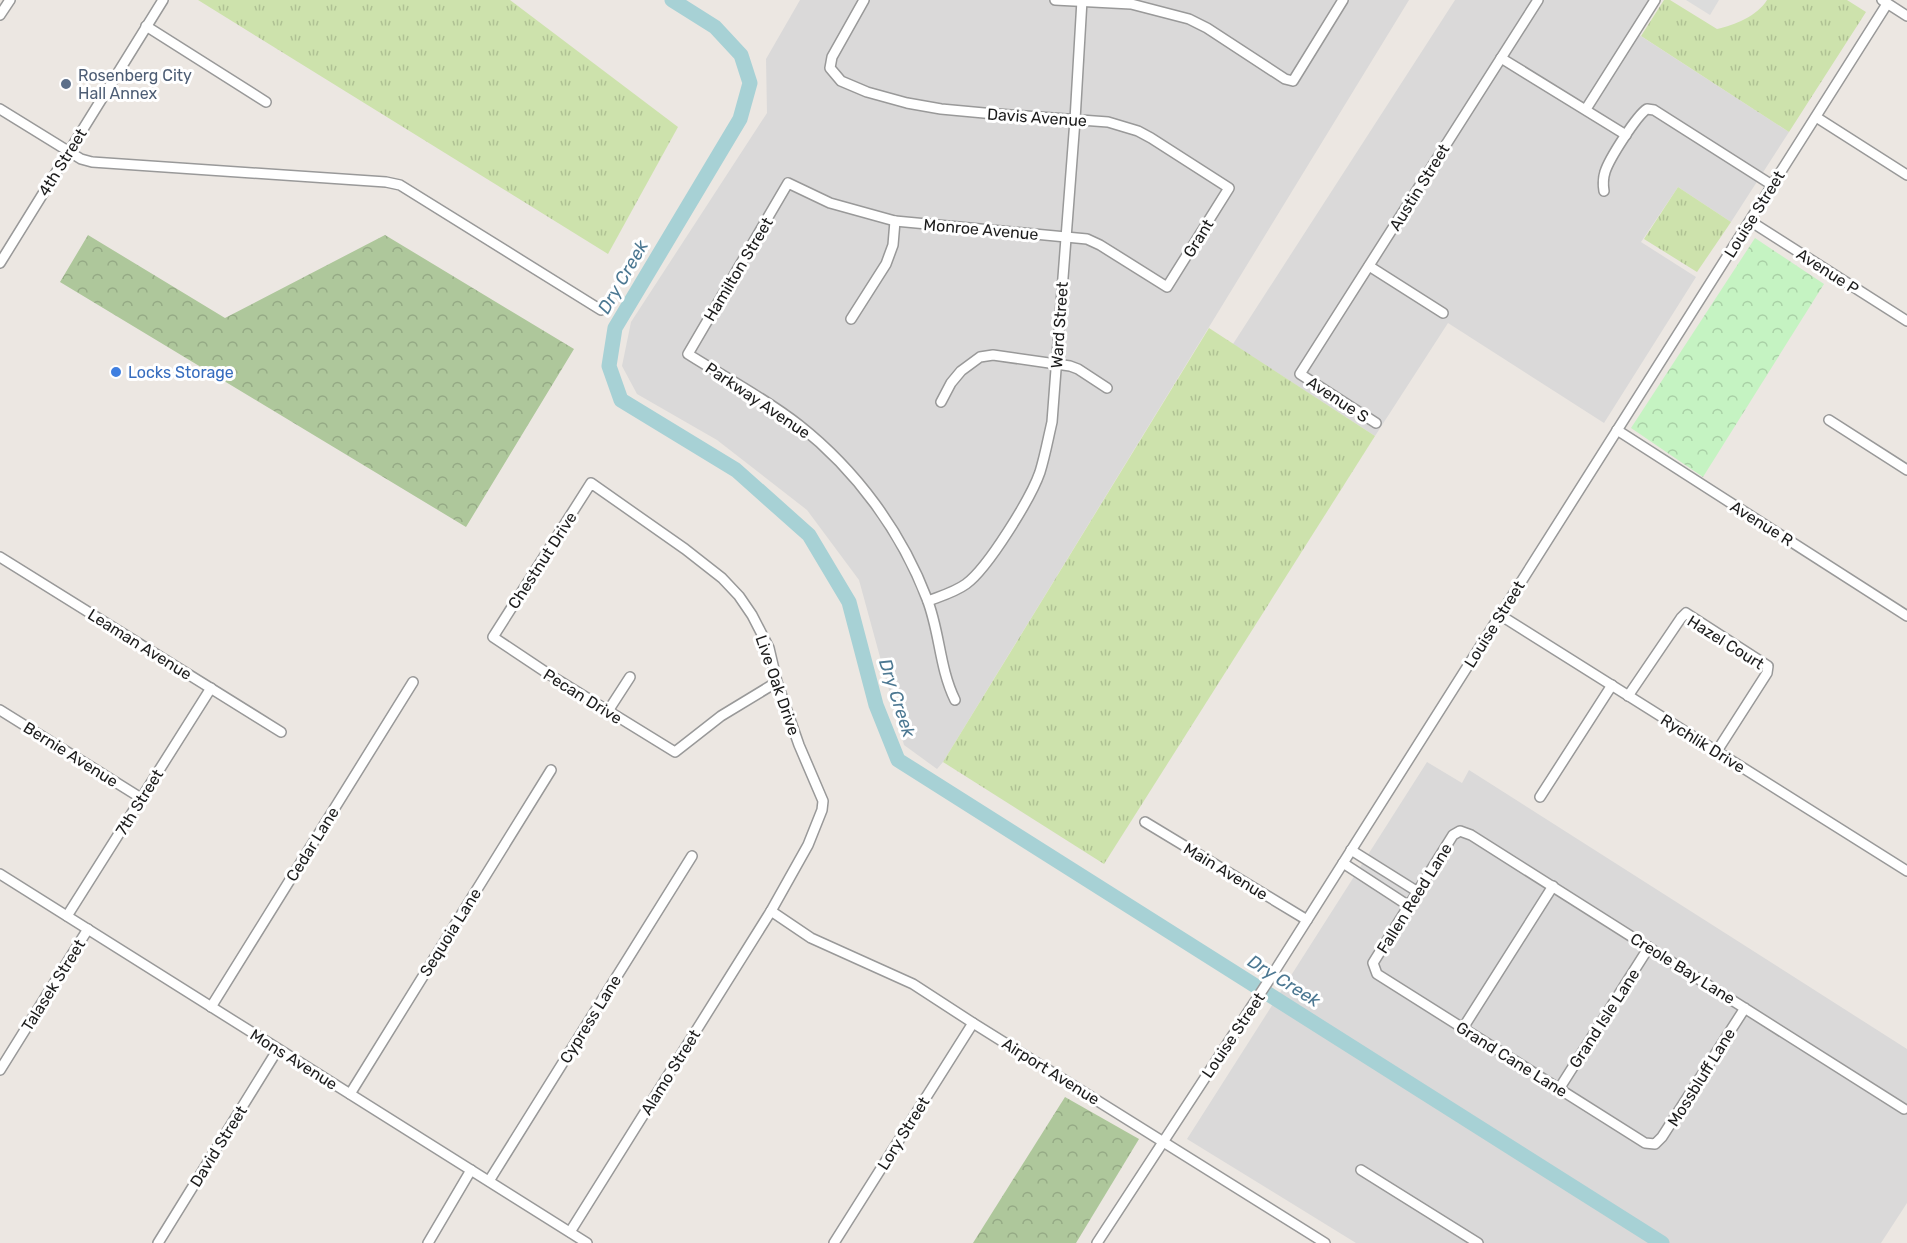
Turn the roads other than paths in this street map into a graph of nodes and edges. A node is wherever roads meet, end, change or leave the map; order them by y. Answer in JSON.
{"nodes":[{"id":1,"x":10,"y":0,"type":"edge"},
{"id":2,"x":163,"y":0,"type":"edge"},
{"id":3,"x":864,"y":0,"type":"edge"},
{"id":4,"x":1055,"y":0,"type":"edge"},
{"id":5,"x":1082,"y":0,"type":"edge"},
{"id":6,"x":1343,"y":0,"type":"edge"},
{"id":7,"x":1538,"y":0,"type":"edge"},
{"id":8,"x":1652,"y":1,"type":"edge"},
{"id":9,"x":1884,"y":2,"type":"edge"},
{"id":10,"x":0,"y":15,"type":"edge"},
{"id":11,"x":1907,"y":16,"type":"edge"},
{"id":12,"x":146,"y":26,"type":"junction"},
{"id":13,"x":1501,"y":57,"type":"junction"},
{"id":14,"x":266,"y":102,"type":"dead end"},
{"id":15,"x":0,"y":108,"type":"edge"},
{"id":16,"x":1586,"y":109,"type":"junction"},
{"id":17,"x":1816,"y":117,"type":"junction"},
{"id":18,"x":1076,"y":120,"type":"junction"},
{"id":19,"x":1626,"y":135,"type":"junction"},
{"id":20,"x":69,"y":151,"type":"junction"},
{"id":21,"x":1907,"y":175,"type":"edge"},
{"id":22,"x":788,"y":183,"type":"joint"},
{"id":23,"x":1772,"y":186,"type":"junction"},
{"id":24,"x":1229,"y":188,"type":"joint"},
{"id":25,"x":1604,"y":191,"type":"dead end"},
{"id":26,"x":895,"y":221,"type":"junction"},
{"id":27,"x":1750,"y":221,"type":"junction"},
{"id":28,"x":1065,"y":236,"type":"junction"},
{"id":29,"x":0,"y":263,"type":"edge"},
{"id":30,"x":1369,"y":266,"type":"junction"},
{"id":31,"x":1167,"y":287,"type":"joint"},
{"id":32,"x":601,"y":310,"type":"dead end"},
{"id":33,"x":1443,"y":313,"type":"dead end"},
{"id":34,"x":851,"y":320,"type":"dead end"},
{"id":35,"x":1907,"y":321,"type":"edge"},
{"id":36,"x":688,"y":354,"type":"joint"},
{"id":37,"x":1056,"y":363,"type":"junction"},
{"id":38,"x":1300,"y":374,"type":"joint"},
{"id":39,"x":1107,"y":388,"type":"dead end"},
{"id":40,"x":941,"y":402,"type":"dead end"},
{"id":41,"x":1829,"y":420,"type":"dead end"},
{"id":42,"x":1376,"y":423,"type":"dead end"},
{"id":43,"x":1617,"y":430,"type":"junction"},
{"id":44,"x":1907,"y":470,"type":"edge"},
{"id":45,"x":591,"y":483,"type":"joint"},
{"id":46,"x":0,"y":557,"type":"edge"},
{"id":47,"x":928,"y":601,"type":"junction"},
{"id":48,"x":1500,"y":615,"type":"junction"},
{"id":49,"x":1907,"y":615,"type":"edge"},
{"id":50,"x":493,"y":637,"type":"joint"},
{"id":51,"x":630,"y":677,"type":"dead end"},
{"id":52,"x":413,"y":682,"type":"dead end"},
{"id":53,"x":777,"y":682,"type":"junction"},
{"id":54,"x":1612,"y":686,"type":"junction"},
{"id":55,"x":211,"y":688,"type":"junction"},
{"id":56,"x":1628,"y":696,"type":"junction"},
{"id":57,"x":955,"y":700,"type":"dead end"},
{"id":58,"x":0,"y":710,"type":"edge"},
{"id":59,"x":608,"y":711,"type":"junction"},
{"id":60,"x":280,"y":732,"type":"dead end"},
{"id":61,"x":1717,"y":751,"type":"junction"},
{"id":62,"x":551,"y":770,"type":"dead end"},
{"id":63,"x":1540,"y":797,"type":"dead end"},
{"id":64,"x":141,"y":798,"type":"junction"},
{"id":65,"x":1145,"y":822,"type":"dead end"},
{"id":66,"x":1460,"y":831,"type":"joint"},
{"id":67,"x":1351,"y":850,"type":"junction"},
{"id":68,"x":692,"y":856,"type":"dead end"},
{"id":69,"x":1342,"y":863,"type":"junction"},
{"id":70,"x":1907,"y":871,"type":"edge"},
{"id":71,"x":0,"y":874,"type":"edge"},
{"id":72,"x":1553,"y":886,"type":"junction"},
{"id":73,"x":1418,"y":892,"type":"junction"},
{"id":74,"x":1409,"y":906,"type":"junction"},
{"id":75,"x":771,"y":911,"type":"junction"},
{"id":76,"x":67,"y":916,"type":"junction"},
{"id":77,"x":1307,"y":920,"type":"junction"},
{"id":78,"x":88,"y":929,"type":"junction"},
{"id":79,"x":1649,"y":947,"type":"junction"},
{"id":80,"x":1374,"y":968,"type":"joint"},
{"id":81,"x":211,"y":1007,"type":"junction"},
{"id":82,"x":1744,"y":1008,"type":"junction"},
{"id":83,"x":973,"y":1023,"type":"junction"},
{"id":84,"x":1463,"y":1028,"type":"junction"},
{"id":85,"x":278,"y":1049,"type":"junction"},
{"id":86,"x":0,"y":1070,"type":"edge"},
{"id":87,"x":1558,"y":1089,"type":"junction"},
{"id":88,"x":350,"y":1094,"type":"junction"},
{"id":89,"x":1904,"y":1109,"type":"dead end"},
{"id":90,"x":1162,"y":1141,"type":"junction"},
{"id":91,"x":1655,"y":1144,"type":"joint"},
{"id":92,"x":471,"y":1170,"type":"junction"},
{"id":93,"x":1361,"y":1170,"type":"dead end"},
{"id":94,"x":489,"y":1181,"type":"junction"},
{"id":95,"x":570,"y":1232,"type":"junction"},
{"id":96,"x":158,"y":1243,"type":"edge"},
{"id":97,"x":428,"y":1243,"type":"edge"},
{"id":98,"x":587,"y":1243,"type":"edge"},
{"id":99,"x":834,"y":1243,"type":"edge"},
{"id":100,"x":1097,"y":1243,"type":"edge"},
{"id":101,"x":1324,"y":1243,"type":"edge"},
{"id":102,"x":1479,"y":1243,"type":"edge"}],
"edges":[{"from":1,"to":10,"type":"street"},
{"from":2,"to":12,"type":"street","name":"4th Street"},
{"from":3,"to":18,"type":"street","name":"Davis Avenue"},
{"from":4,"to":5,"type":"street"},
{"from":5,"to":6,"type":"street"},
{"from":5,"to":18,"type":"street","name":"Ward Street"},
{"from":7,"to":13,"type":"street","name":"Austin Street"},
{"from":8,"to":16,"type":"street"},
{"from":9,"to":11,"type":"street"},
{"from":9,"to":17,"type":"street","name":"Louise Street"},
{"from":12,"to":14,"type":"street"},
{"from":12,"to":20,"type":"street","name":"4th Street"},
{"from":13,"to":16,"type":"street"},
{"from":13,"to":30,"type":"street","name":"Austin Street"},
{"from":15,"to":20,"type":"street"},
{"from":16,"to":19,"type":"street"},
{"from":17,"to":21,"type":"street"},
{"from":17,"to":23,"type":"street","name":"Louise Street"},
{"from":18,"to":24,"type":"street","name":"Davis Avenue"},
{"from":18,"to":28,"type":"street","name":"Ward Street"},
{"from":19,"to":23,"type":"street"},
{"from":19,"to":25,"type":"street"},
{"from":20,"to":29,"type":"street","name":"4th Street"},
{"from":20,"to":32,"type":"street"},
{"from":22,"to":26,"type":"street","name":"Monroe Avenue"},
{"from":22,"to":36,"type":"street","name":"Hamilton Street"},
{"from":23,"to":27,"type":"street","name":"Louise Street"},
{"from":24,"to":31,"type":"street","name":"Grant"},
{"from":26,"to":28,"type":"street","name":"Monroe Avenue"},
{"from":26,"to":34,"type":"street"},
{"from":27,"to":35,"type":"street","name":"Avenue P"},
{"from":27,"to":43,"type":"street","name":"Louise Street"},
{"from":28,"to":31,"type":"street","name":"Monroe Avenue"},
{"from":28,"to":37,"type":"street","name":"Ward Street"},
{"from":30,"to":33,"type":"street"},
{"from":30,"to":38,"type":"street","name":"Austin Street"},
{"from":36,"to":47,"type":"street","name":"Parkway Avenue"},
{"from":37,"to":39,"type":"street"},
{"from":37,"to":40,"type":"street"},
{"from":37,"to":47,"type":"street","name":"Ward Street"},
{"from":38,"to":42,"type":"street","name":"Avenue S"},
{"from":41,"to":44,"type":"street"},
{"from":43,"to":48,"type":"street","name":"Louise Street"},
{"from":43,"to":49,"type":"street","name":"Avenue R"},
{"from":45,"to":50,"type":"street","name":"Chestnut Drive"},
{"from":45,"to":53,"type":"street","name":"Live Oak Drive"},
{"from":46,"to":55,"type":"street","name":"Leaman Avenue"},
{"from":47,"to":57,"type":"street","name":"Parkway Avenue"},
{"from":48,"to":54,"type":"street","name":"Rychlik Drive"},
{"from":48,"to":67,"type":"street","name":"Louise Street"},
{"from":50,"to":59,"type":"street","name":"Pecan Drive"},
{"from":51,"to":59,"type":"street"},
{"from":52,"to":81,"type":"street","name":"Cedar Lane"},
{"from":53,"to":59,"type":"street","name":"Pecan Drive"},
{"from":53,"to":75,"type":"street","name":"Live Oak Drive"},
{"from":54,"to":56,"type":"street","name":"Rychlik Drive"},
{"from":54,"to":63,"type":"street"},
{"from":55,"to":60,"type":"street","name":"Leaman Avenue"},
{"from":55,"to":64,"type":"street","name":"7th Street"},
{"from":56,"to":61,"type":"street","name":"Rychlik Drive"},
{"from":56,"to":61,"type":"street","name":"Hazel Court"},
{"from":58,"to":64,"type":"street","name":"Bernie Avenue"},
{"from":61,"to":70,"type":"street","name":"Rychlik Drive"},
{"from":62,"to":88,"type":"street","name":"Sequoia Lane"},
{"from":64,"to":76,"type":"street","name":"7th Street"},
{"from":65,"to":77,"type":"street","name":"Main Avenue"},
{"from":66,"to":72,"type":"street","name":"Creole Bay Lane"},
{"from":66,"to":73,"type":"street","name":"Fallen Reed Lane"},
{"from":67,"to":69,"type":"street","name":"Louise Street"},
{"from":67,"to":73,"type":"street"},
{"from":68,"to":94,"type":"street","name":"Cypress Lane"},
{"from":69,"to":74,"type":"street"},
{"from":69,"to":77,"type":"street","name":"Louise Street"},
{"from":71,"to":76,"type":"street","name":"Mons Avenue"},
{"from":72,"to":79,"type":"street","name":"Creole Bay Lane"},
{"from":72,"to":84,"type":"street"},
{"from":73,"to":74,"type":"street","name":"Fallen Reed Lane"},
{"from":74,"to":80,"type":"street","name":"Fallen Reed Lane"},
{"from":75,"to":83,"type":"street","name":"Airport Avenue"},
{"from":75,"to":95,"type":"street","name":"Alamo Street"},
{"from":76,"to":78,"type":"street","name":"Mons Avenue"},
{"from":77,"to":90,"type":"street","name":"Louise Street"},
{"from":78,"to":81,"type":"street","name":"Mons Avenue"},
{"from":78,"to":86,"type":"street","name":"Talasek Street"},
{"from":79,"to":82,"type":"street","name":"Creole Bay Lane"},
{"from":79,"to":87,"type":"street","name":"Grand Isle Lane"},
{"from":80,"to":84,"type":"street","name":"Grand Cane Lane"},
{"from":81,"to":85,"type":"street","name":"Mons Avenue"},
{"from":82,"to":89,"type":"street","name":"Creole Bay Lane"},
{"from":82,"to":91,"type":"street","name":"Mossbluff Lane"},
{"from":83,"to":90,"type":"street","name":"Airport Avenue"},
{"from":83,"to":99,"type":"street","name":"Lory Street"},
{"from":84,"to":87,"type":"street","name":"Grand Cane Lane"},
{"from":85,"to":88,"type":"street","name":"Mons Avenue"},
{"from":85,"to":96,"type":"street","name":"David Street"},
{"from":87,"to":91,"type":"street","name":"Grand Cane Lane"},
{"from":88,"to":92,"type":"street","name":"Mons Avenue"},
{"from":90,"to":100,"type":"street","name":"Louise Street"},
{"from":90,"to":101,"type":"street","name":"Airport Avenue"},
{"from":92,"to":94,"type":"street","name":"Mons Avenue"},
{"from":92,"to":97,"type":"street"},
{"from":93,"to":102,"type":"street"},
{"from":94,"to":95,"type":"street","name":"Mons Avenue"},
{"from":95,"to":98,"type":"street","name":"Mons Avenue"}]}
